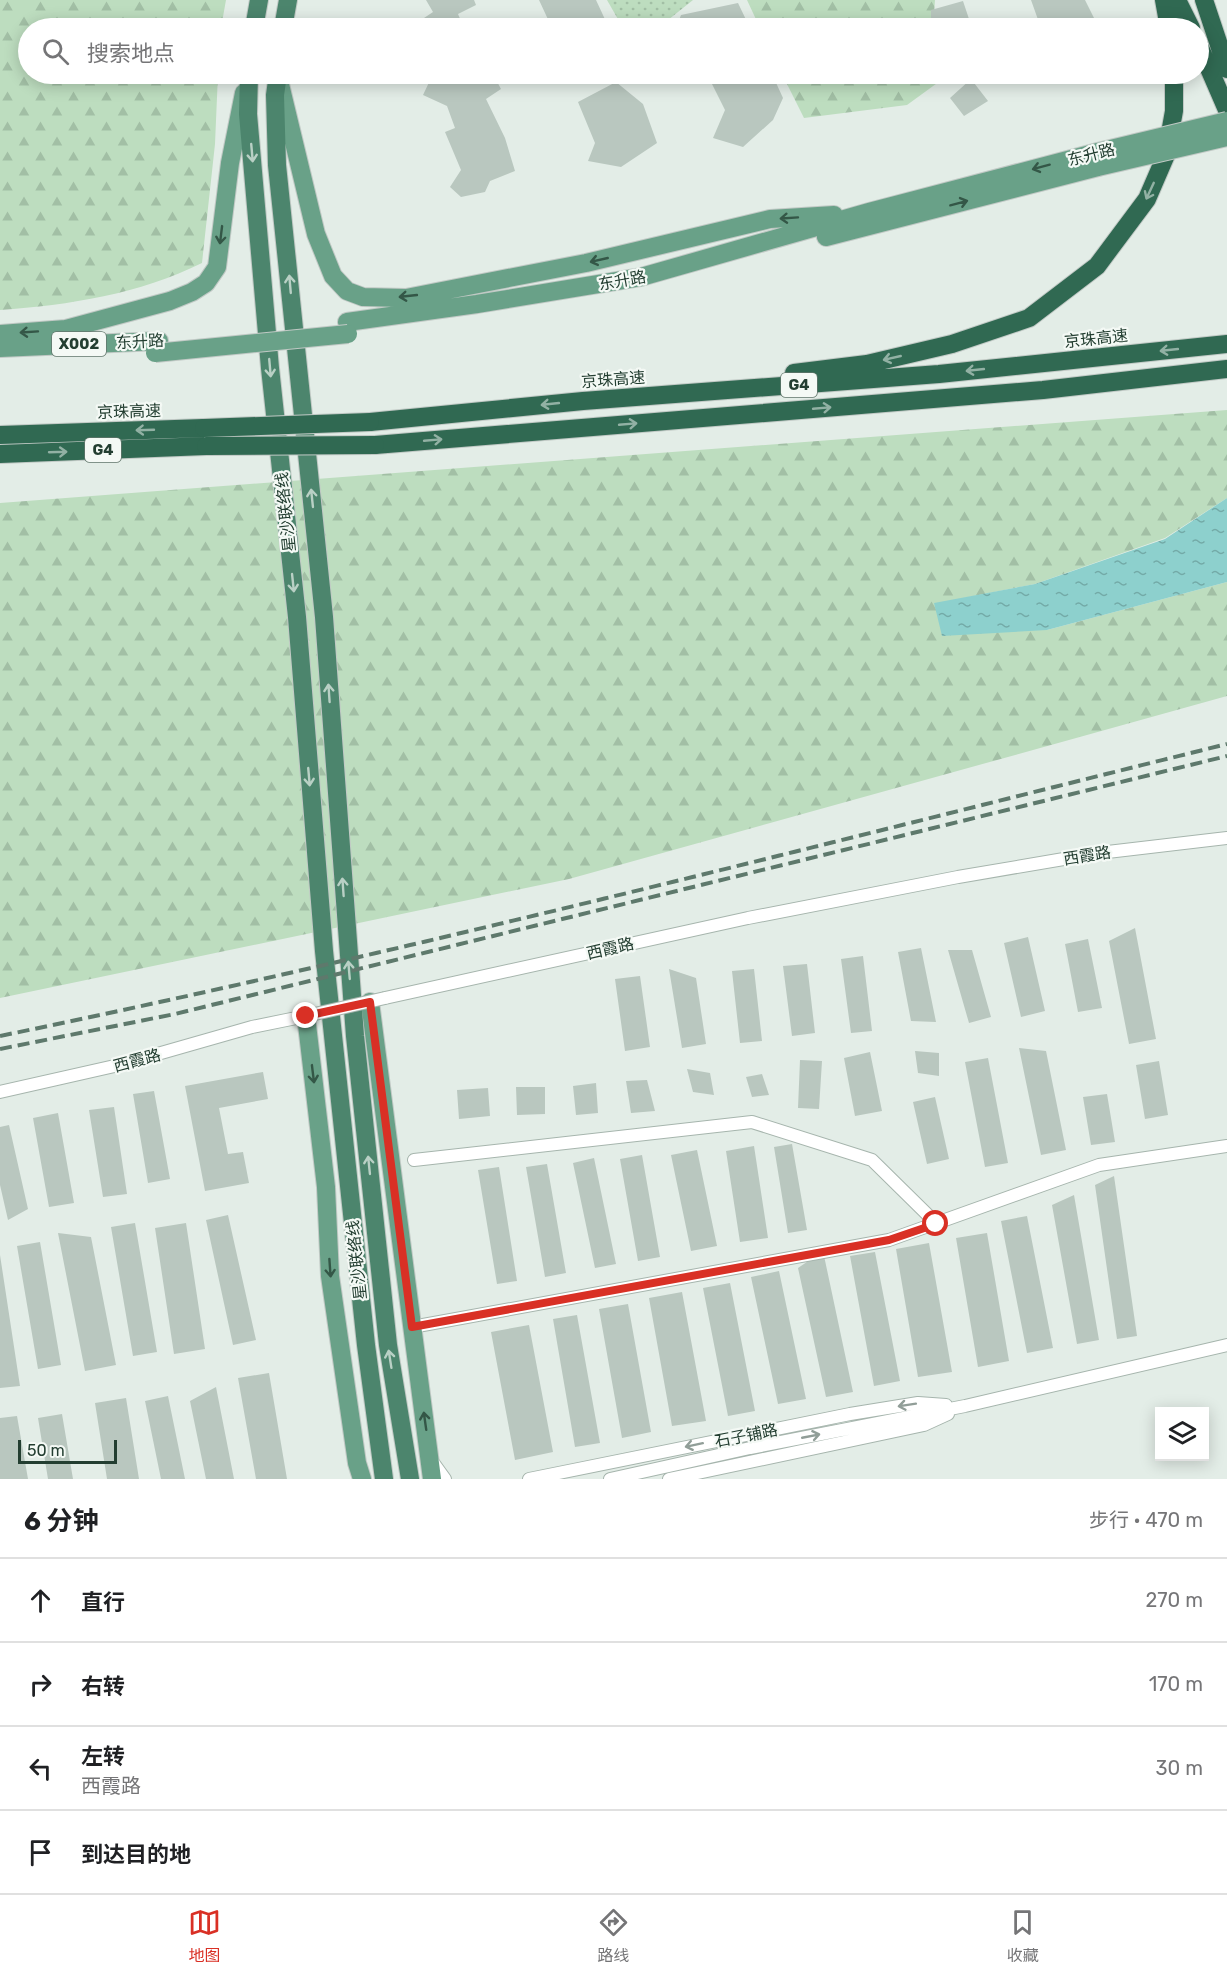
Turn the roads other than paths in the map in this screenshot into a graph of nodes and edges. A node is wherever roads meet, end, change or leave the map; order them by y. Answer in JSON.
{"nodes":[{"id":1,"x":259,"y":0,"type":"edge"},
{"id":2,"x":288,"y":0,"type":"edge"},
{"id":3,"x":1164,"y":0,"type":"edge"},
{"id":4,"x":1177,"y":0,"type":"edge"},
{"id":5,"x":1204,"y":0,"type":"edge"},
{"id":6,"x":1210,"y":0,"type":"edge"},
{"id":7,"x":256,"y":18,"type":"edge"},
{"id":8,"x":285,"y":18,"type":"edge"},
{"id":9,"x":1167,"y":18,"type":"edge"},
{"id":10,"x":1186,"y":18,"type":"edge"},
{"id":11,"x":1227,"y":28,"type":"edge"},
{"id":12,"x":1209,"y":68,"type":"edge"},
{"id":13,"x":1227,"y":69,"type":"edge"},
{"id":14,"x":246,"y":84,"type":"edge"},
{"id":15,"x":248,"y":84,"type":"edge"},
{"id":16,"x":277,"y":84,"type":"edge"},
{"id":17,"x":280,"y":84,"type":"edge"},
{"id":18,"x":1174,"y":84,"type":"edge"},
{"id":19,"x":1227,"y":110,"type":"edge"},
{"id":20,"x":1227,"y":121,"type":"edge"},
{"id":21,"x":1227,"y":137,"type":"edge"},
{"id":22,"x":1098,"y":159,"type":"junction"},
{"id":23,"x":869,"y":212,"type":"junction"},
{"id":24,"x":347,"y":328,"type":"junction"},
{"id":25,"x":0,"y":334,"type":"edge"},
{"id":26,"x":1227,"y":344,"type":"edge"},
{"id":27,"x":157,"y":347,"type":"junction"},
{"id":28,"x":0,"y":348,"type":"edge"},
{"id":29,"x":0,"y":359,"type":"edge"},
{"id":30,"x":1227,"y":369,"type":"edge"},
{"id":31,"x":1227,"y":380,"type":"edge"},
{"id":32,"x":1042,"y":390,"type":"junction"},
{"id":33,"x":583,"y":401,"type":"junction"},
{"id":34,"x":0,"y":435,"type":"edge"},
{"id":35,"x":205,"y":437,"type":"junction"},
{"id":36,"x":0,"y":454,"type":"edge"},
{"id":37,"x":1227,"y":838,"type":"edge"},
{"id":38,"x":377,"y":1000,"type":"junction"},
{"id":39,"x":306,"y":1016,"type":"junction"},
{"id":40,"x":0,"y":1092,"type":"edge"},
{"id":41,"x":1227,"y":1146,"type":"edge"},
{"id":42,"x":414,"y":1160,"type":"dead end"},
{"id":43,"x":936,"y":1224,"type":"junction"},
{"id":44,"x":412,"y":1327,"type":"junction"},
{"id":45,"x":1227,"y":1345,"type":"edge"},
{"id":46,"x":965,"y":1406,"type":"junction"},
{"id":47,"x":430,"y":1457,"type":"junction"},
{"id":48,"x":357,"y":1474,"type":"edge"},
{"id":49,"x":384,"y":1479,"type":"edge"},
{"id":50,"x":410,"y":1479,"type":"edge"},
{"id":51,"x":432,"y":1479,"type":"edge"},
{"id":52,"x":446,"y":1479,"type":"edge"},
{"id":53,"x":529,"y":1479,"type":"edge"},
{"id":54,"x":610,"y":1479,"type":"edge"},
{"id":55,"x":669,"y":1479,"type":"edge"}],
"edges":[{"from":1,"to":7,"type":"highway"},
{"from":2,"to":8,"type":"highway"},
{"from":3,"to":9,"type":"highway"},
{"from":4,"to":10,"type":"highway"},
{"from":5,"to":13,"type":"highway"},
{"from":6,"to":11,"type":"highway"},
{"from":12,"to":19,"type":"highway"},
{"from":14,"to":25,"type":"main road","one_way":true},
{"from":15,"to":49,"type":"highway","name":"星沙联络线","one_way":true},
{"from":50,"to":16,"type":"highway","one_way":true},
{"from":23,"to":17,"type":"main road","one_way":true},
{"from":18,"to":33,"type":"highway","one_way":true},
{"from":20,"to":22,"type":"main road","name":"东升路","bridge":true},
{"from":21,"to":22,"type":"main road","name":"东升路","bridge":true},
{"from":22,"to":23,"type":"main road","name":"东升路","one_way":true},
{"from":24,"to":22,"type":"main road","name":"东升路","one_way":true},
{"from":23,"to":24,"type":"main road","name":"东升路"},
{"from":24,"to":27,"type":"main road","name":"东升路","bridge":true},
{"from":26,"to":33,"type":"highway","name":"京珠高速","number":"G4","one_way":true},
{"from":27,"to":28,"type":"main road","name":"东升路","number":"X002"},
{"from":27,"to":29,"type":"main road","name":"东升路","number":"X002"},
{"from":30,"to":32,"type":"highway","name":"京珠高速","number":"G4"},
{"from":31,"to":32,"type":"highway"},
{"from":35,"to":32,"type":"highway","name":"京珠高速","number":"G4","one_way":true,"bridge":true},
{"from":33,"to":35,"type":"highway","name":"京珠高速","number":"G4","one_way":true,"bridge":true},
{"from":35,"to":34,"type":"highway","name":"京珠高速","number":"G4","one_way":true},
{"from":36,"to":35,"type":"highway","name":"京珠高速","number":"G4","one_way":true},
{"from":37,"to":38,"type":"street","name":"西霞路"},
{"from":38,"to":39,"type":"street","name":"西霞路","bridge":true},
{"from":38,"to":44,"type":"main road"},
{"from":39,"to":40,"type":"street","name":"西霞路"},
{"from":39,"to":48,"type":"main road","one_way":true},
{"from":41,"to":43,"type":"street"},
{"from":42,"to":43,"type":"street"},
{"from":43,"to":44,"type":"street"},
{"from":47,"to":44,"type":"main road","one_way":true},
{"from":45,"to":46,"type":"street","name":"石子铺路"},
{"from":46,"to":53,"type":"street","name":"石子铺路","one_way":true},
{"from":54,"to":46,"type":"street","name":"石子铺路","one_way":true},
{"from":46,"to":55,"type":"street","name":"石子铺路"},
{"from":47,"to":51,"type":"main road"},
{"from":47,"to":52,"type":"street"}]}
